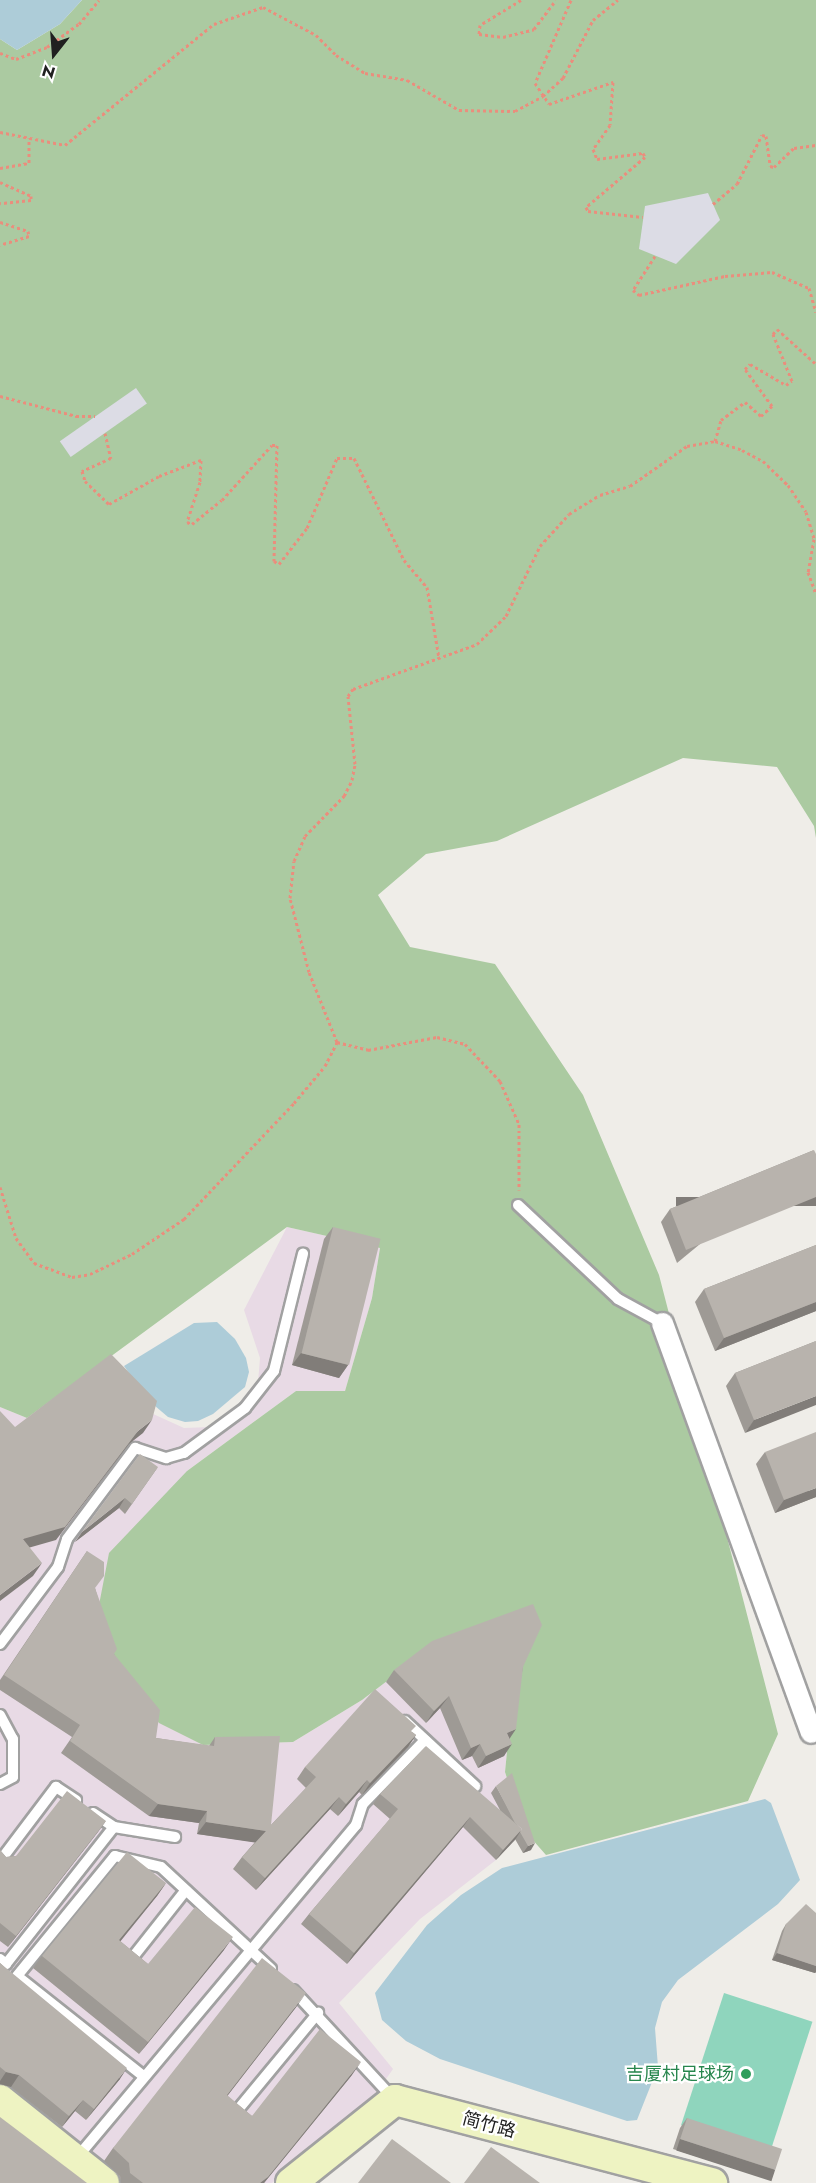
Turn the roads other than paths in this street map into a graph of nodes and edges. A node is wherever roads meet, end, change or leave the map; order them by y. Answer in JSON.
{"nodes":[{"id":1,"x":518,"y":1205,"type":"road end"},
{"id":2,"x":303,"y":1254,"type":"dead end"},
{"id":3,"x":662,"y":1323,"type":"joint"},
{"id":4,"x":0,"y":1644,"type":"edge"},
{"id":5,"x":394,"y":1710,"type":"edge"},
{"id":6,"x":0,"y":1715,"type":"edge"},
{"id":7,"x":814,"y":1737,"type":"edge"},
{"id":8,"x":425,"y":1740,"type":"junction"},
{"id":9,"x":0,"y":1784,"type":"edge"},
{"id":10,"x":475,"y":1786,"type":"edge"},
{"id":11,"x":114,"y":1827,"type":"junction"},
{"id":12,"x":175,"y":1837,"type":"dead end"},
{"id":13,"x":2,"y":1855,"type":"edge"},
{"id":14,"x":186,"y":1890,"type":"junction"},
{"id":15,"x":251,"y":1950,"type":"junction"},
{"id":16,"x":133,"y":1957,"type":"edge"},
{"id":17,"x":0,"y":1959,"type":"edge"},
{"id":18,"x":318,"y":2013,"type":"junction"},
{"id":19,"x":142,"y":2075,"type":"junction"},
{"id":20,"x":0,"y":2100,"type":"edge"},
{"id":21,"x":395,"y":2100,"type":"junction"},
{"id":22,"x":236,"y":2112,"type":"edge"},
{"id":23,"x":84,"y":2148,"type":"dead end"},
{"id":24,"x":641,"y":2175,"type":"edge"},
{"id":25,"x":104,"y":2183,"type":"edge"},
{"id":26,"x":291,"y":2183,"type":"edge"},
{"id":27,"x":712,"y":2183,"type":"edge"}],
"edges":[{"from":1,"to":3,"type":"lane"},
{"from":2,"to":4,"type":"lane"},
{"from":3,"to":7,"type":"street"},
{"from":5,"to":8,"type":"lane"},
{"from":6,"to":9,"type":"lane"},
{"from":8,"to":10,"type":"lane"},
{"from":8,"to":15,"type":"lane"},
{"from":11,"to":12,"type":"lane"},
{"from":11,"to":13,"type":"lane"},
{"from":11,"to":17,"type":"lane"},
{"from":14,"to":15,"type":"lane"},
{"from":14,"to":16,"type":"lane"},
{"from":14,"to":19,"type":"lane"},
{"from":15,"to":18,"type":"lane"},
{"from":15,"to":19,"type":"lane"},
{"from":18,"to":21,"type":"lane"},
{"from":18,"to":22,"type":"lane"},
{"from":19,"to":23,"type":"lane"},
{"from":20,"to":25,"type":"street"},
{"from":21,"to":24,"type":"street","name":"简竹路"},
{"from":21,"to":26,"type":"street"},
{"from":24,"to":27,"type":"street","name":"简竹路"}]}
